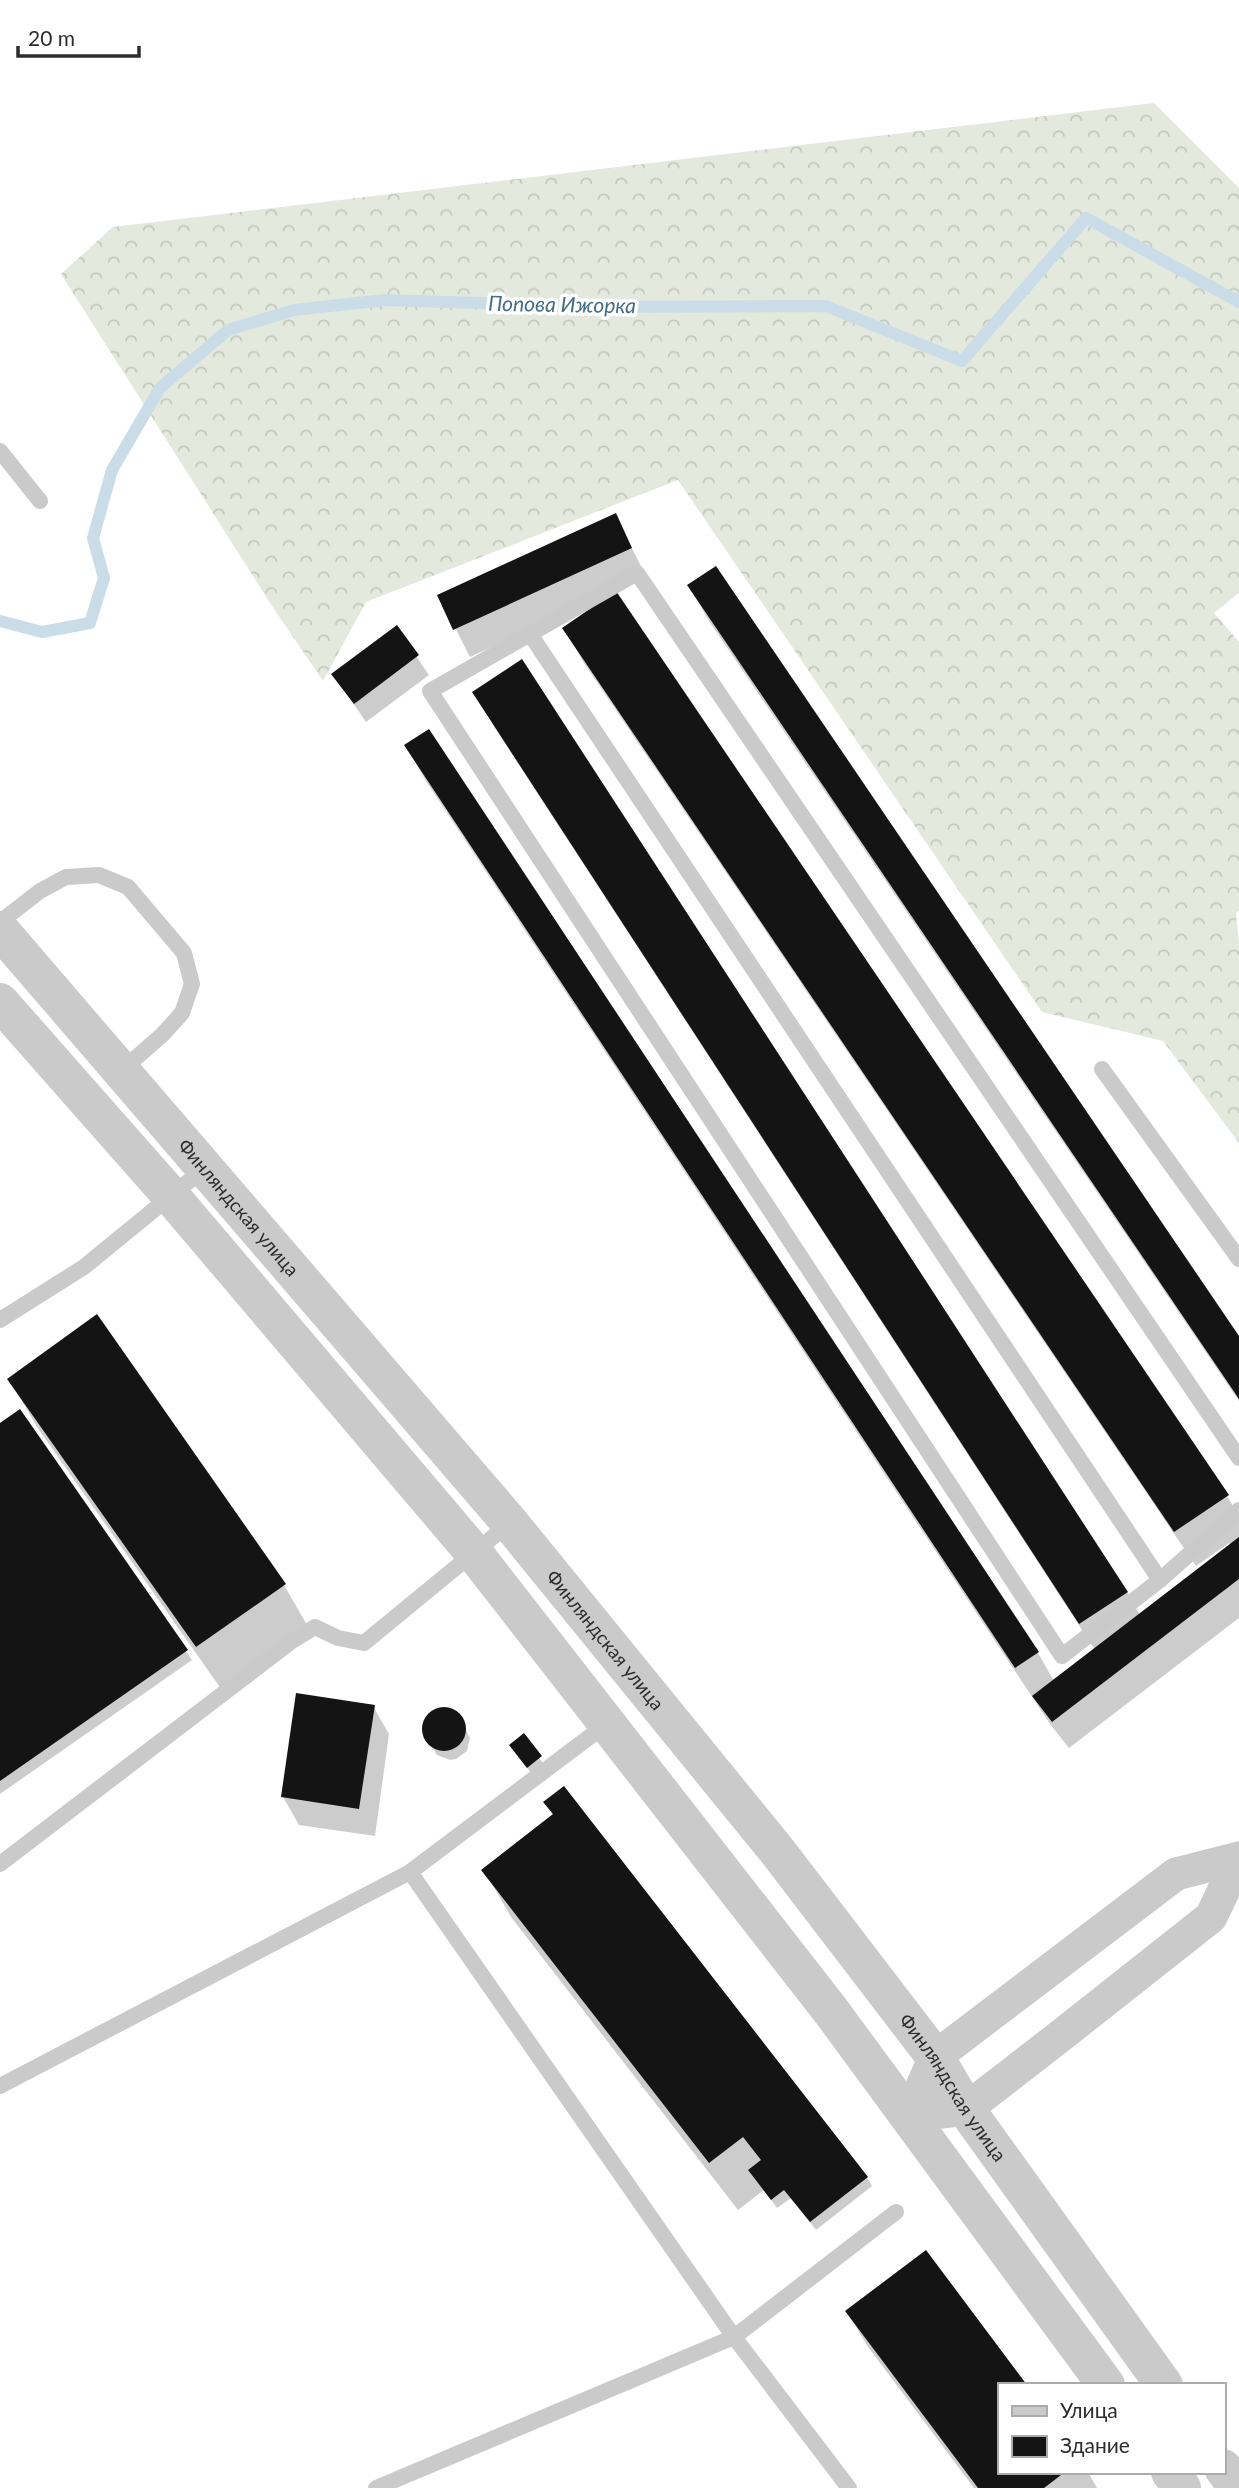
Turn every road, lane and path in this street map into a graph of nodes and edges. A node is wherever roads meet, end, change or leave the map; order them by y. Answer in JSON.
{"nodes":[{"id":1,"x":0,"y":452,"type":"edge"},
{"id":2,"x":40,"y":500,"type":"dead end"},
{"id":3,"x":530,"y":634,"type":"junction"},
{"id":4,"x":0,"y":922,"type":"edge"},
{"id":5,"x":0,"y":930,"type":"edge"},
{"id":6,"x":0,"y":1002,"type":"edge"},
{"id":7,"x":1102,"y":1069,"type":"dead end"},
{"id":8,"x":122,"y":1070,"type":"junction"},
{"id":9,"x":205,"y":1168,"type":"junction"},
{"id":10,"x":171,"y":1196,"type":"junction"},
{"id":11,"x":1239,"y":1259,"type":"edge"},
{"id":12,"x":0,"y":1320,"type":"edge"},
{"id":13,"x":1239,"y":1458,"type":"edge"},
{"id":14,"x":1239,"y":1510,"type":"edge"},
{"id":15,"x":510,"y":1523,"type":"junction"},
{"id":16,"x":474,"y":1553,"type":"junction"},
{"id":17,"x":1160,"y":1580,"type":"junction"},
{"id":18,"x":608,"y":1723,"type":"junction"},
{"id":19,"x":0,"y":1864,"type":"edge"},
{"id":20,"x":410,"y":1872,"type":"junction"},
{"id":21,"x":935,"y":2057,"type":"junction"},
{"id":22,"x":0,"y":2086,"type":"edge"},
{"id":23,"x":966,"y":2109,"type":"junction"},
{"id":24,"x":909,"y":2116,"type":"junction"},
{"id":25,"x":896,"y":2212,"type":"dead end"},
{"id":26,"x":734,"y":2337,"type":"junction"},
{"id":27,"x":1105,"y":2383,"type":"edge"},
{"id":28,"x":1163,"y":2383,"type":"edge"},
{"id":29,"x":1225,"y":2471,"type":"edge"},
{"id":30,"x":376,"y":2488,"type":"edge"},
{"id":31,"x":849,"y":2488,"type":"edge"},
{"id":32,"x":1237,"y":2488,"type":"edge"}],
"edges":[{"from":1,"to":2,"type":"lane"},
{"from":3,"to":13,"type":"lane"},
{"from":3,"to":17,"type":"lane"},
{"from":3,"to":17,"type":"lane"},
{"from":4,"to":8,"type":"lane"},
{"from":5,"to":8,"type":"street","name":"Финляндская улица"},
{"from":6,"to":10,"type":"street"},
{"from":7,"to":11,"type":"lane"},
{"from":8,"to":9,"type":"street","name":"Финляндская улица"},
{"from":9,"to":10,"type":"lane"},
{"from":9,"to":15,"type":"street","name":"Финляндская улица"},
{"from":10,"to":12,"type":"lane"},
{"from":10,"to":16,"type":"street"},
{"from":14,"to":17,"type":"lane"},
{"from":15,"to":16,"type":"lane"},
{"from":15,"to":21,"type":"street","name":"Финляндская улица"},
{"from":16,"to":18,"type":"street"},
{"from":16,"to":19,"type":"lane"},
{"from":18,"to":20,"type":"lane"},
{"from":18,"to":24,"type":"street"},
{"from":20,"to":22,"type":"lane"},
{"from":20,"to":26,"type":"lane"},
{"from":21,"to":23,"type":"street","name":"Финляндская улица"},
{"from":21,"to":23,"type":"street"},
{"from":21,"to":24,"type":"street"},
{"from":23,"to":24,"type":"street"},
{"from":23,"to":28,"type":"street","name":"Финляндская улица"},
{"from":24,"to":27,"type":"street"},
{"from":25,"to":26,"type":"lane"},
{"from":26,"to":30,"type":"lane"},
{"from":26,"to":31,"type":"lane"},
{"from":29,"to":32,"type":"street"}]}
